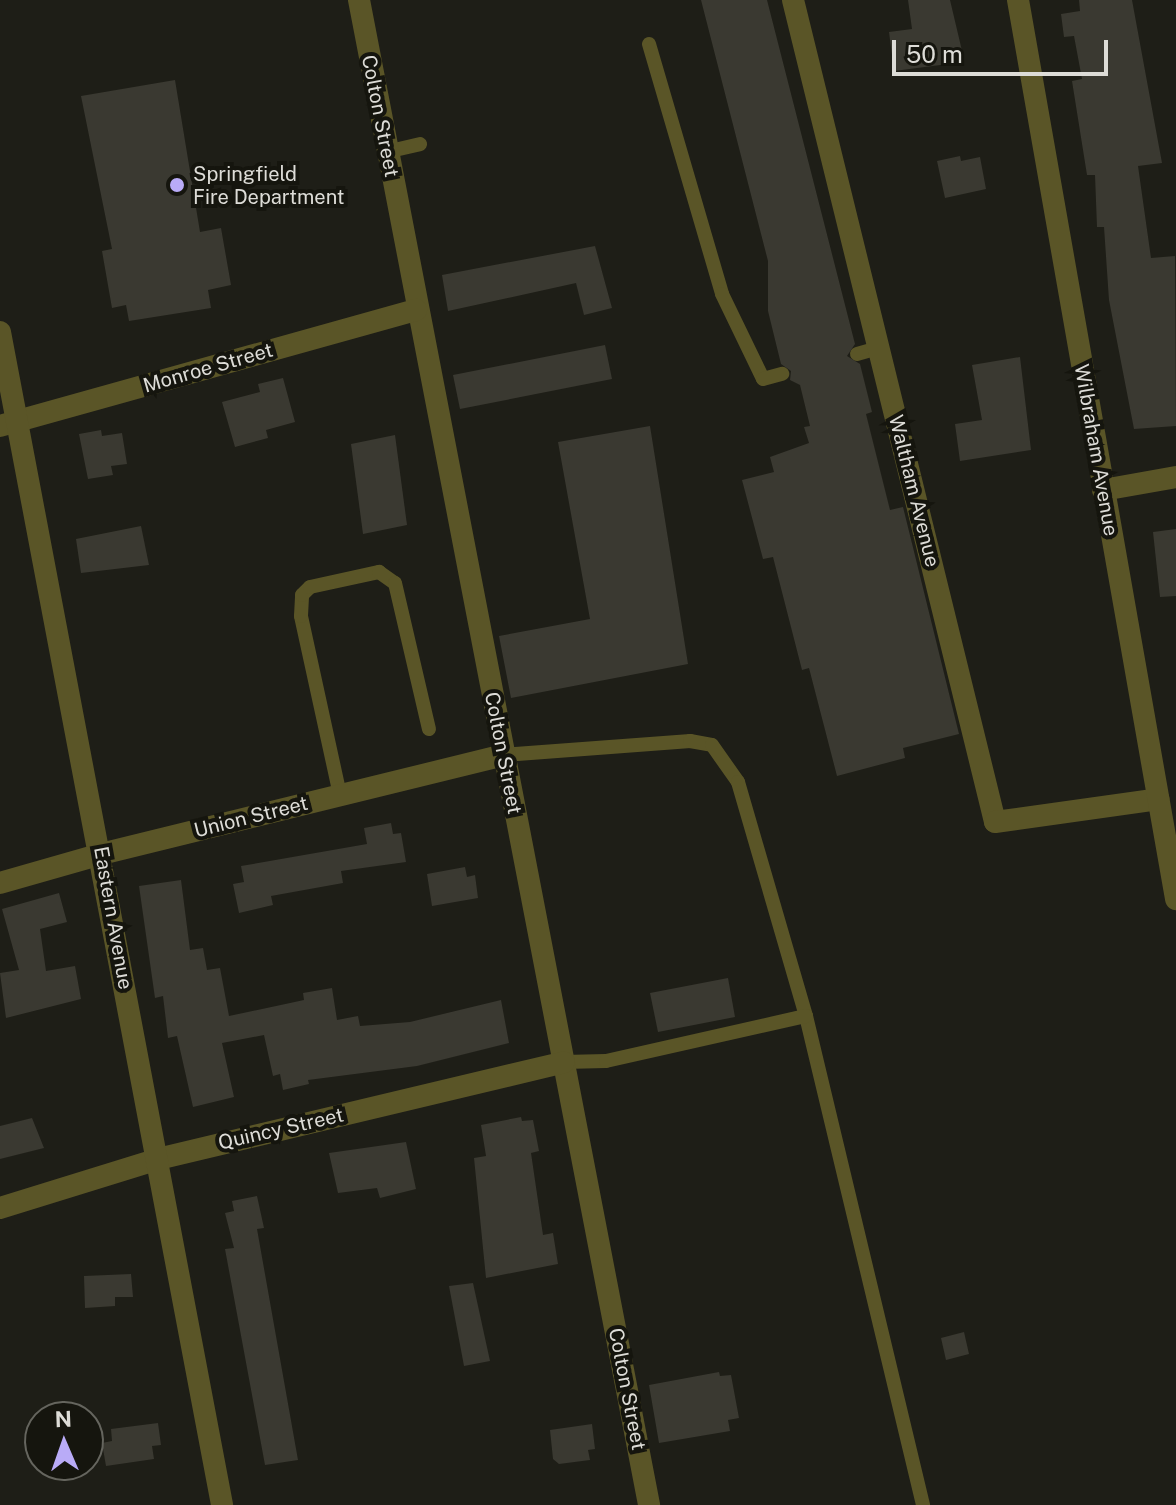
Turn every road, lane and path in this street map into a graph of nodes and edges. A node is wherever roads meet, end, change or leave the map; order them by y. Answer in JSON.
{"nodes":[{"id":1,"x":359,"y":0,"type":"edge"},
{"id":2,"x":793,"y":0,"type":"edge"},
{"id":3,"x":1018,"y":0,"type":"edge"},
{"id":4,"x":649,"y":44,"type":"dead end"},
{"id":5,"x":420,"y":144,"type":"dead end"},
{"id":6,"x":386,"y":152,"type":"junction"},
{"id":7,"x":416,"y":310,"type":"junction"},
{"id":8,"x":0,"y":332,"type":"edge"},
{"id":9,"x":782,"y":374,"type":"dead end"},
{"id":10,"x":10,"y":424,"type":"edge"},
{"id":11,"x":1176,"y":477,"type":"edge"},
{"id":12,"x":1103,"y":490,"type":"junction"},
{"id":13,"x":429,"y":729,"type":"dead end"},
{"id":14,"x":503,"y":755,"type":"junction"},
{"id":15,"x":340,"y":795,"type":"junction"},
{"id":16,"x":1158,"y":799,"type":"junction"},
{"id":17,"x":101,"y":854,"type":"junction"},
{"id":18,"x":0,"y":883,"type":"edge"},
{"id":19,"x":1176,"y":899,"type":"edge"},
{"id":20,"x":806,"y":1016,"type":"junction"},
{"id":21,"x":564,"y":1062,"type":"junction"},
{"id":22,"x":158,"y":1159,"type":"junction"},
{"id":23,"x":0,"y":1208,"type":"edge"},
{"id":24,"x":222,"y":1505,"type":"edge"},
{"id":25,"x":649,"y":1505,"type":"edge"},
{"id":26,"x":923,"y":1505,"type":"edge"}],
"edges":[{"from":1,"to":6,"type":"street","name":"Colton Street"},
{"from":2,"to":16,"type":"street","name":"Waltham Avenue"},
{"from":3,"to":12,"type":"street","name":"Wilbraham Avenue"},
{"from":4,"to":9,"type":"lane"},
{"from":5,"to":6,"type":"lane"},
{"from":6,"to":7,"type":"street","name":"Colton Street"},
{"from":7,"to":10,"type":"street","name":"Monroe Street"},
{"from":7,"to":14,"type":"street","name":"Colton Street"},
{"from":8,"to":10,"type":"street","name":"Eastern Avenue"},
{"from":10,"to":17,"type":"street","name":"Eastern Avenue"},
{"from":11,"to":12,"type":"street"},
{"from":12,"to":16,"type":"street","name":"Wilbraham Avenue"},
{"from":13,"to":15,"type":"lane"},
{"from":14,"to":15,"type":"street","name":"Union Street"},
{"from":14,"to":20,"type":"lane"},
{"from":14,"to":21,"type":"street","name":"Colton Street"},
{"from":15,"to":17,"type":"street","name":"Union Street"},
{"from":16,"to":19,"type":"street","name":"Wilbraham Avenue"},
{"from":17,"to":18,"type":"street","name":"Union Street"},
{"from":17,"to":22,"type":"street","name":"Eastern Avenue"},
{"from":20,"to":21,"type":"lane"},
{"from":20,"to":26,"type":"lane"},
{"from":21,"to":22,"type":"street","name":"Quincy Street"},
{"from":21,"to":25,"type":"street","name":"Colton Street"},
{"from":22,"to":23,"type":"street","name":"Quincy Street"},
{"from":22,"to":24,"type":"street","name":"Eastern Avenue"}]}
